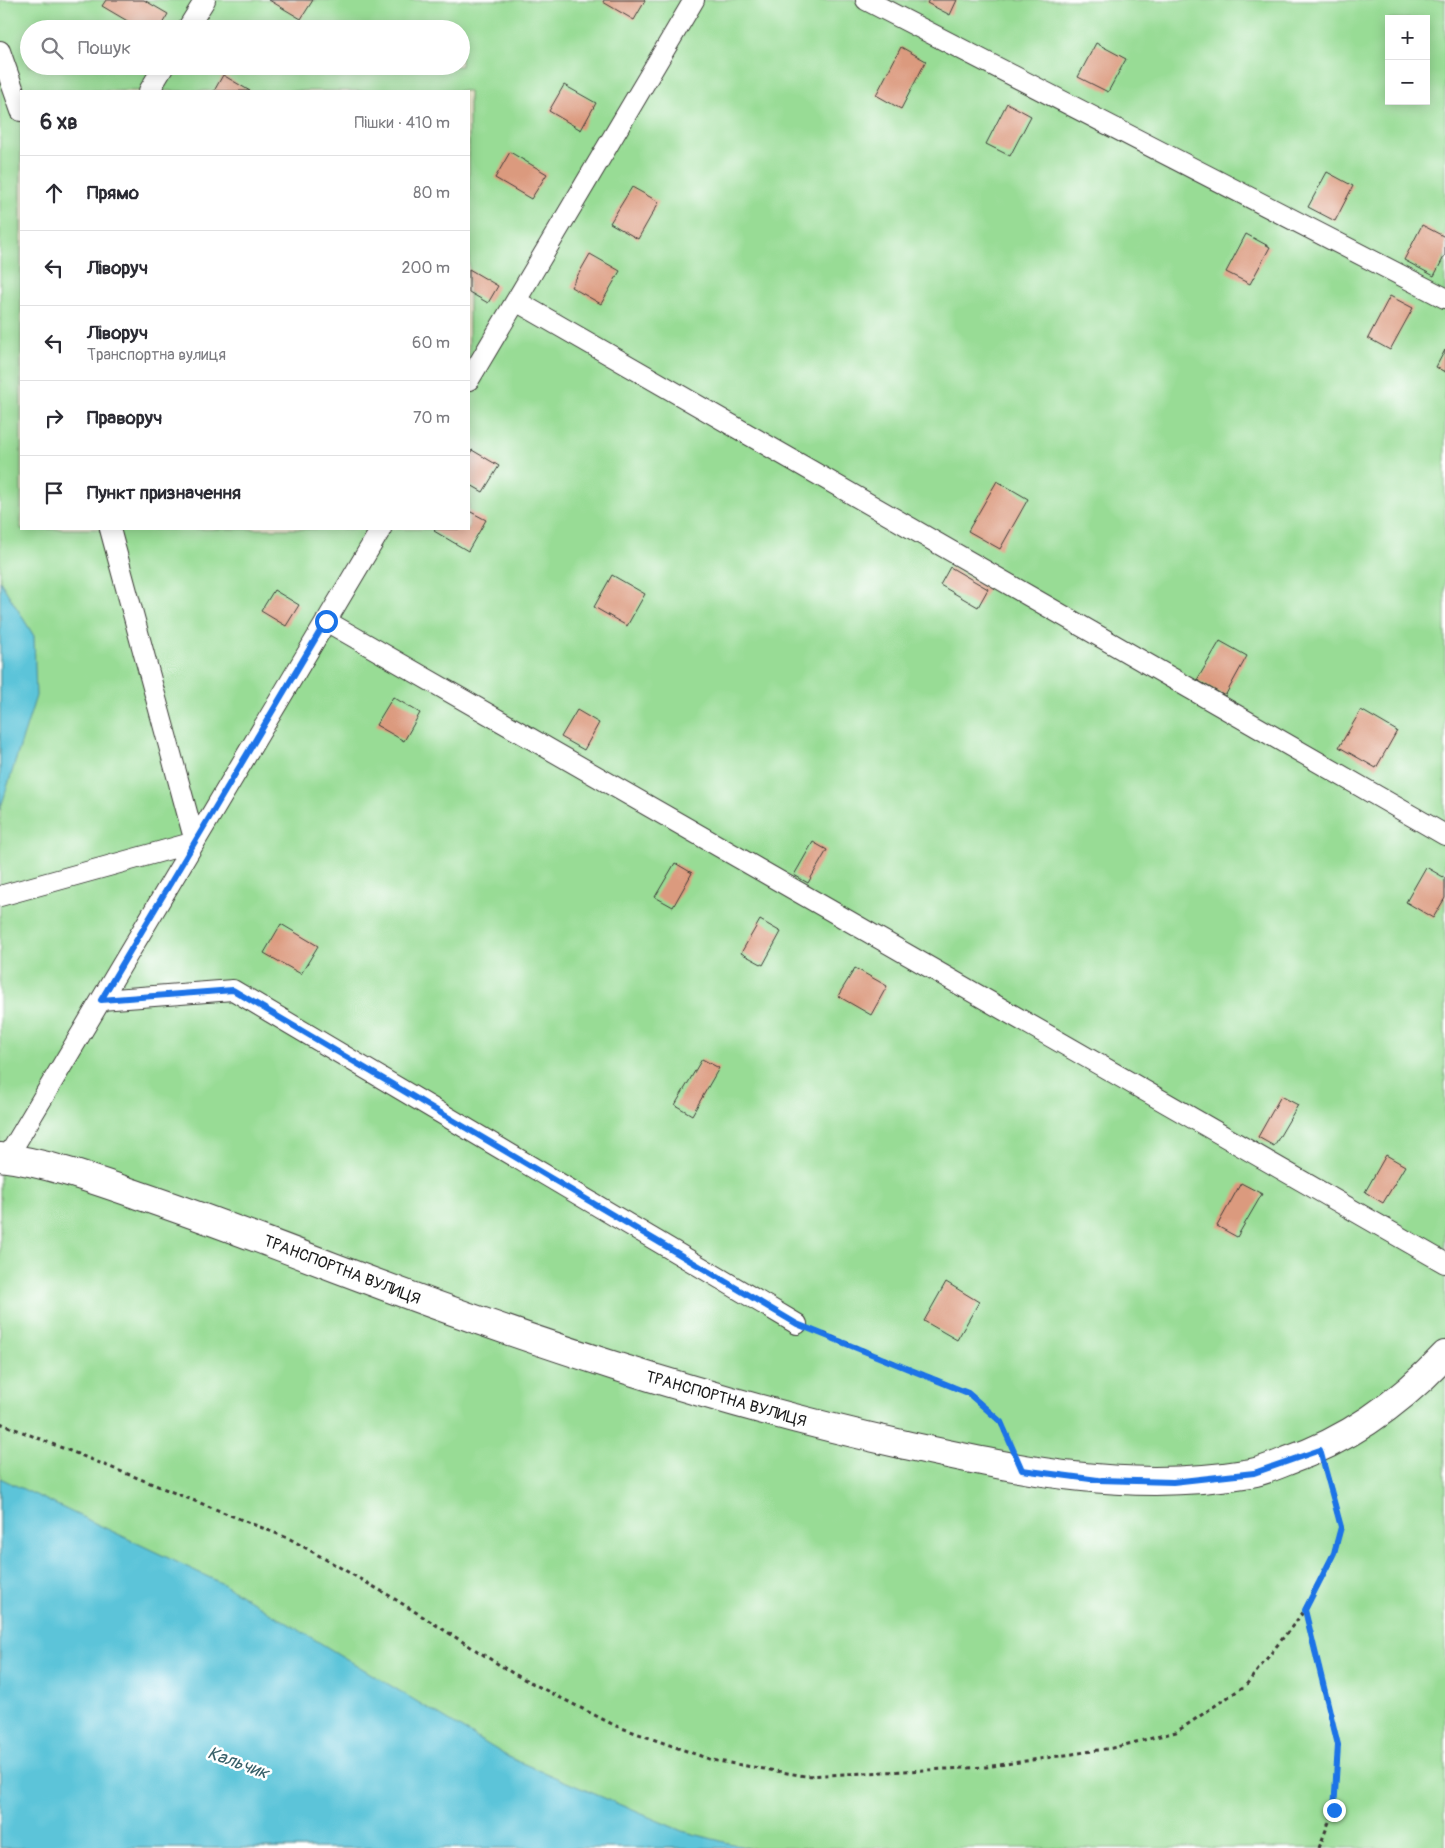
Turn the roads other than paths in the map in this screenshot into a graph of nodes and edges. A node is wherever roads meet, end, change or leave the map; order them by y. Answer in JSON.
{"nodes":[{"id":1,"x":205,"y":0,"type":"edge"},
{"id":2,"x":694,"y":0,"type":"edge"},
{"id":3,"x":866,"y":0,"type":"edge"},
{"id":4,"x":193,"y":20,"type":"edge"},
{"id":5,"x":0,"y":51,"type":"edge"},
{"id":6,"x":159,"y":75,"type":"edge"},
{"id":7,"x":150,"y":90,"type":"edge"},
{"id":8,"x":20,"y":108,"type":"edge"},
{"id":9,"x":1445,"y":298,"type":"edge"},
{"id":10,"x":516,"y":301,"type":"junction"},
{"id":11,"x":470,"y":378,"type":"edge"},
{"id":12,"x":110,"y":530,"type":"edge"},
{"id":13,"x":380,"y":530,"type":"edge"},
{"id":14,"x":326,"y":621,"type":"junction"},
{"id":15,"x":1445,"y":835,"type":"edge"},
{"id":16,"x":194,"y":842,"type":"junction"},
{"id":17,"x":0,"y":896,"type":"edge"},
{"id":18,"x":101,"y":1000,"type":"junction"},
{"id":19,"x":4,"y":1158,"type":"edge"},
{"id":20,"x":1445,"y":1263,"type":"edge"},
{"id":21,"x":797,"y":1324,"type":"road end"},
{"id":22,"x":1445,"y":1356,"type":"edge"}],
"edges":[{"from":1,"to":4,"type":"lane"},
{"from":2,"to":10,"type":"lane"},
{"from":3,"to":9,"type":"lane"},
{"from":5,"to":8,"type":"lane"},
{"from":6,"to":7,"type":"lane"},
{"from":10,"to":11,"type":"lane"},
{"from":10,"to":15,"type":"lane"},
{"from":12,"to":16,"type":"lane"},
{"from":13,"to":14,"type":"lane"},
{"from":14,"to":16,"type":"lane"},
{"from":14,"to":20,"type":"lane"},
{"from":16,"to":17,"type":"lane"},
{"from":16,"to":18,"type":"lane"},
{"from":18,"to":19,"type":"lane"},
{"from":18,"to":21,"type":"lane"},
{"from":19,"to":22,"type":"street","name":"ТРАНСПОРТНА ВУЛИЦЯ"}]}
